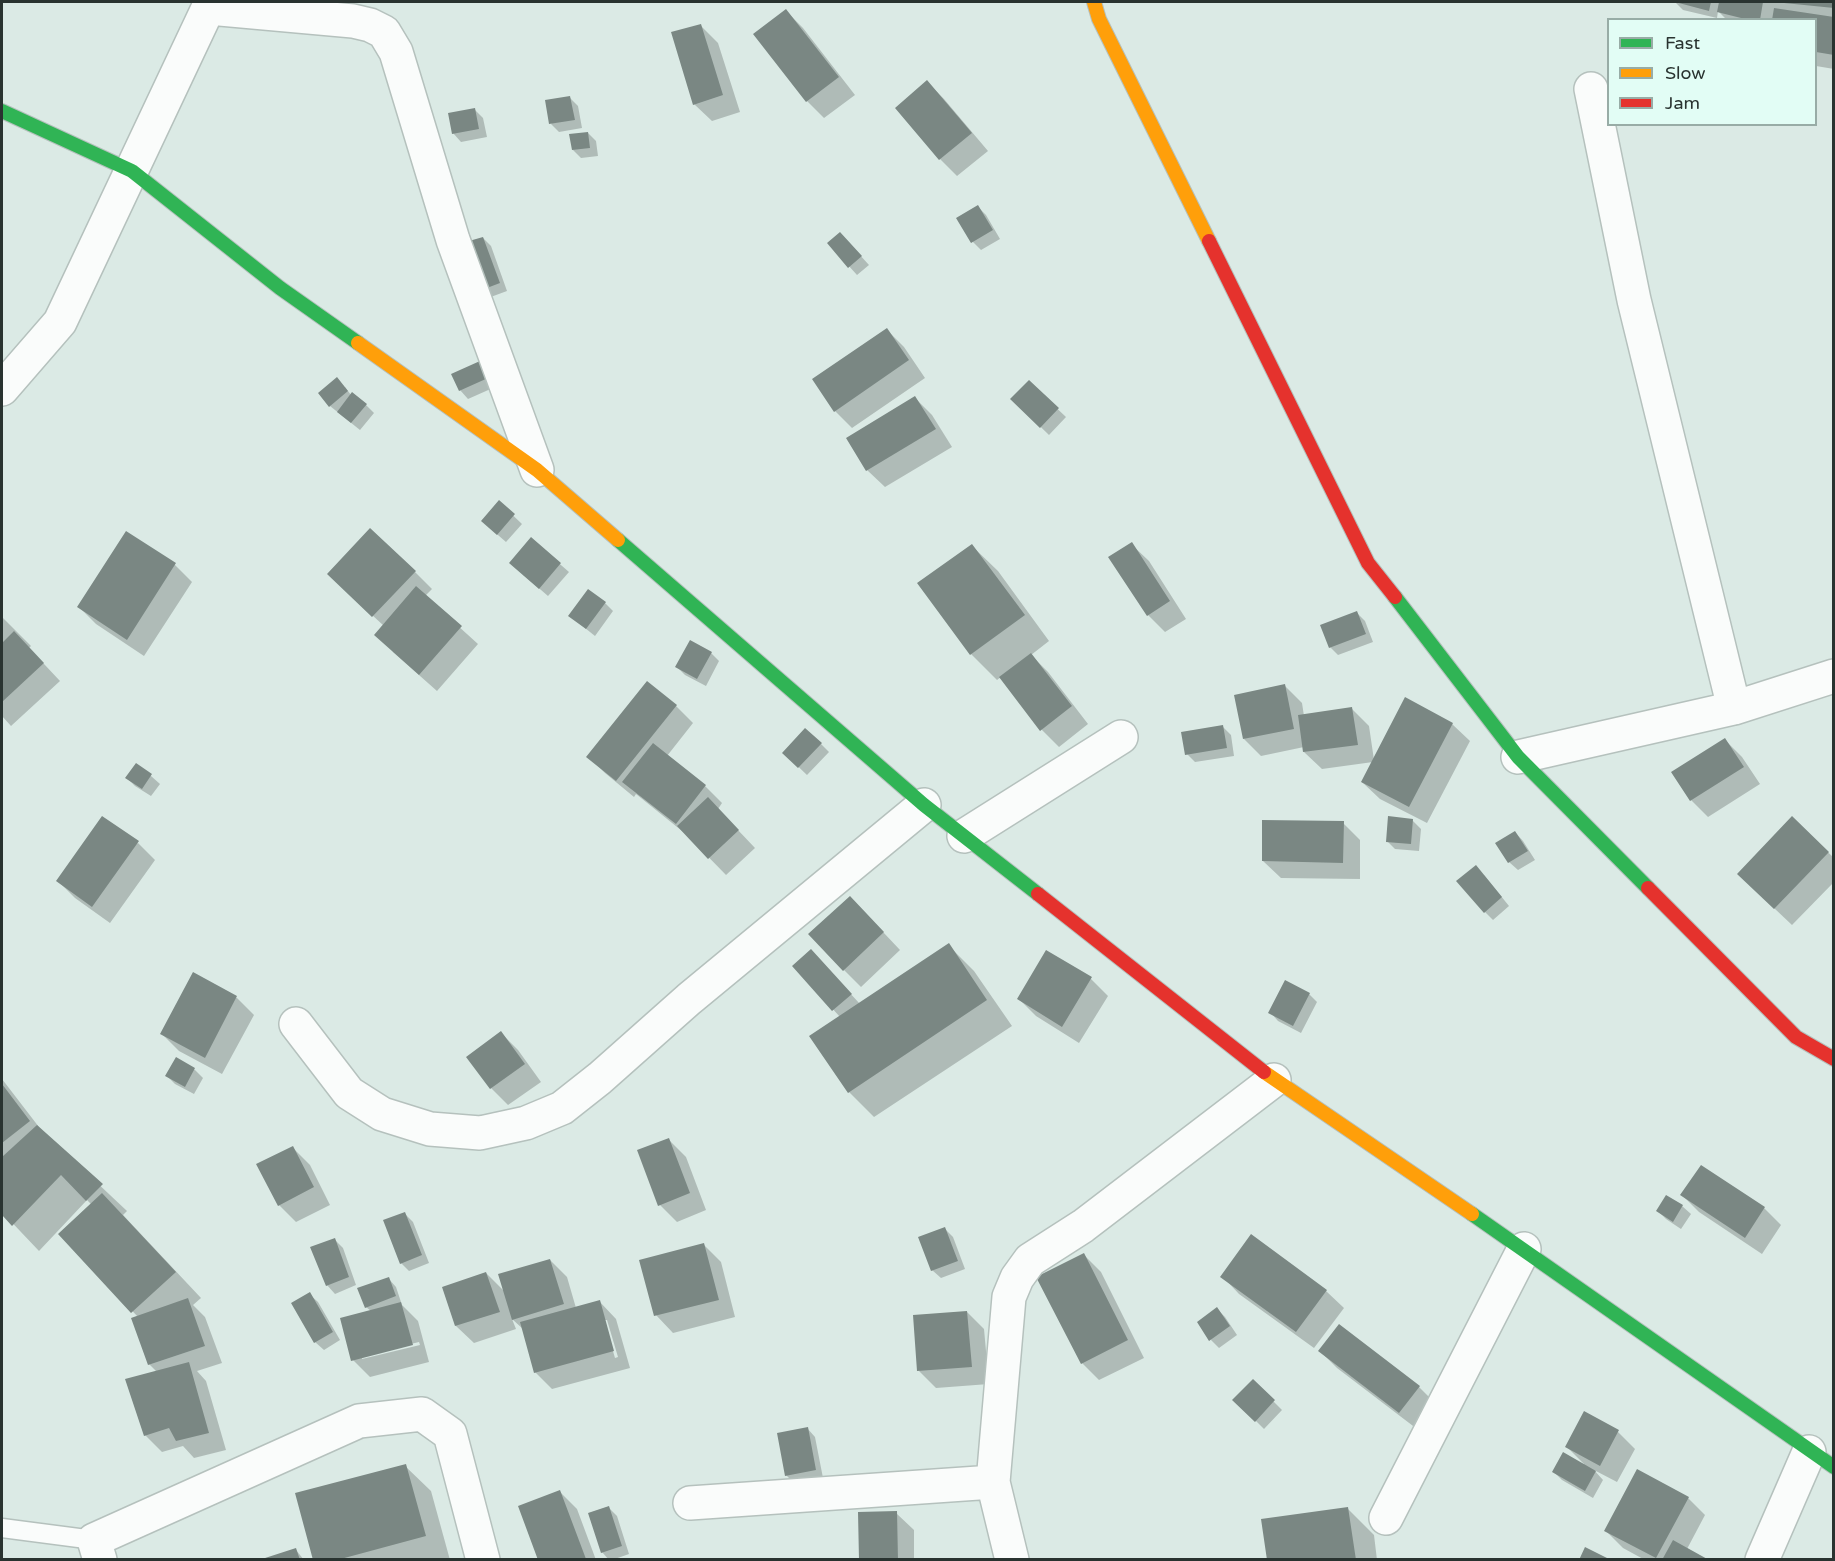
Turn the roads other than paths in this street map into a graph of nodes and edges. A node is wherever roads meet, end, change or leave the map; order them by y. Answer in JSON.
{"nodes":[{"id":1,"x":1095,"y":2,"type":"edge"},
{"id":2,"x":210,"y":5,"type":"edge"},
{"id":3,"x":1591,"y":89,"type":"dead end"},
{"id":4,"x":2,"y":111,"type":"edge"},
{"id":5,"x":132,"y":171,"type":"junction"},
{"id":6,"x":2,"y":389,"type":"edge"},
{"id":7,"x":537,"y":470,"type":"junction"},
{"id":8,"x":1833,"y":676,"type":"edge"},
{"id":9,"x":1734,"y":708,"type":"junction"},
{"id":10,"x":1121,"y":737,"type":"dead end"},
{"id":11,"x":1518,"y":757,"type":"junction"},
{"id":12,"x":924,"y":806,"type":"junction"},
{"id":13,"x":964,"y":836,"type":"junction"},
{"id":14,"x":296,"y":1024,"type":"dead end"},
{"id":15,"x":1833,"y":1059,"type":"edge"},
{"id":16,"x":1274,"y":1080,"type":"junction"},
{"id":17,"x":1524,"y":1249,"type":"junction"},
{"id":18,"x":1821,"y":1459,"type":"edge"},
{"id":19,"x":993,"y":1482,"type":"junction"},
{"id":20,"x":690,"y":1503,"type":"dead end"},
{"id":21,"x":1386,"y":1518,"type":"dead end"},
{"id":22,"x":2,"y":1528,"type":"edge"},
{"id":23,"x":97,"y":1550,"type":"edge"},
{"id":24,"x":483,"y":1560,"type":"edge"},
{"id":25,"x":1012,"y":1560,"type":"edge"},
{"id":26,"x":1762,"y":1560,"type":"edge"}],
"edges":[{"from":1,"to":11,"type":"street"},
{"from":2,"to":5,"type":"street"},
{"from":2,"to":7,"type":"street"},
{"from":3,"to":9,"type":"street"},
{"from":4,"to":5,"type":"street"},
{"from":5,"to":6,"type":"street"},
{"from":5,"to":7,"type":"street"},
{"from":7,"to":12,"type":"street"},
{"from":8,"to":9,"type":"street"},
{"from":9,"to":11,"type":"street"},
{"from":10,"to":13,"type":"street"},
{"from":11,"to":15,"type":"street"},
{"from":12,"to":13,"type":"street"},
{"from":12,"to":14,"type":"street"},
{"from":13,"to":16,"type":"street"},
{"from":16,"to":17,"type":"street"},
{"from":16,"to":19,"type":"street"},
{"from":17,"to":18,"type":"street"},
{"from":17,"to":21,"type":"street"},
{"from":18,"to":26,"type":"street"},
{"from":19,"to":20,"type":"street"},
{"from":19,"to":25,"type":"street"},
{"from":22,"to":23,"type":"lane"},
{"from":23,"to":24,"type":"street"}]}
